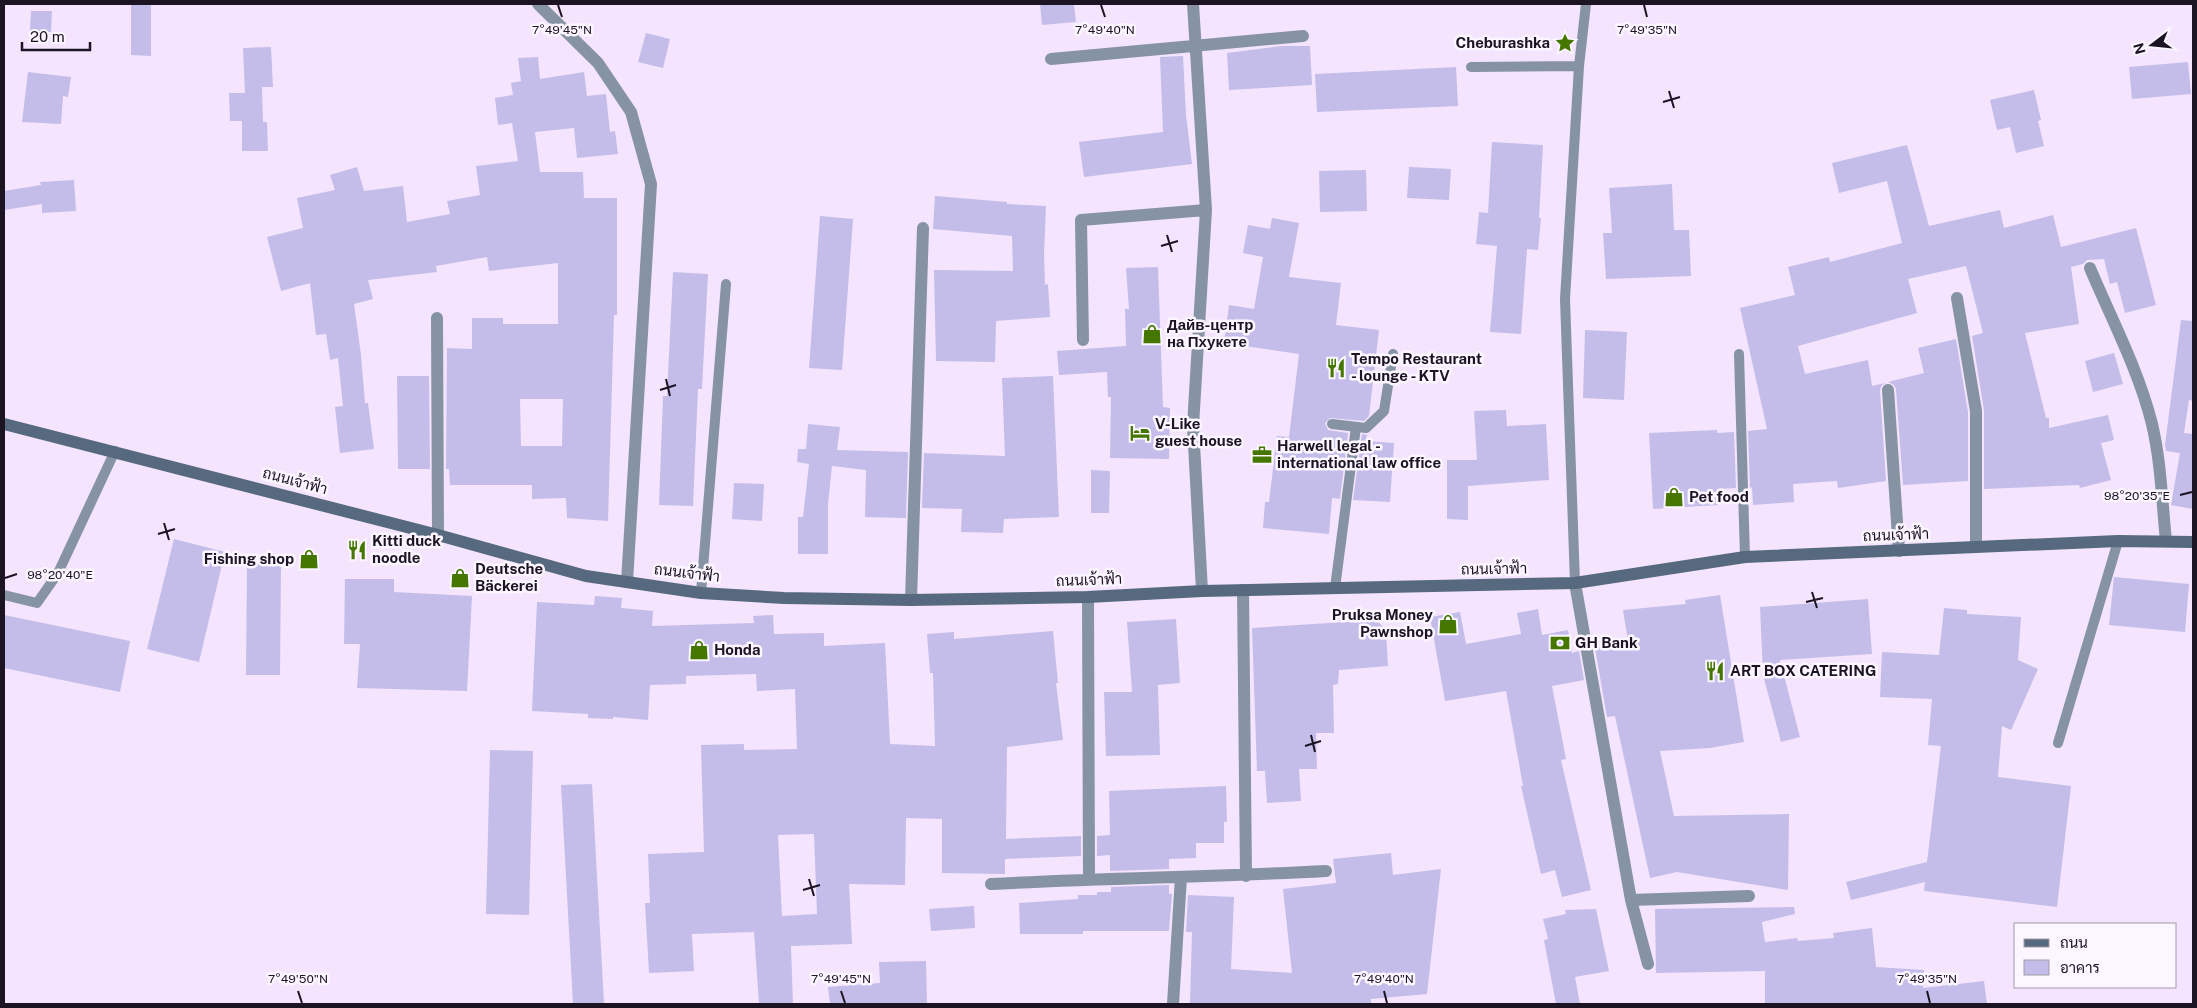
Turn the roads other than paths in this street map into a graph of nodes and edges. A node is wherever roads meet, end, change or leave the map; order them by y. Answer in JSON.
{"nodes":[{"id":1,"x":538,"y":4,"type":"edge"},
{"id":2,"x":1193,"y":4,"type":"edge"},
{"id":3,"x":1586,"y":4,"type":"edge"},
{"id":4,"x":1303,"y":36,"type":"dead end"},
{"id":5,"x":1197,"y":46,"type":"junction"},
{"id":6,"x":1051,"y":59,"type":"dead end"},
{"id":7,"x":1579,"y":66,"type":"junction"},
{"id":8,"x":1471,"y":67,"type":"dead end"},
{"id":9,"x":1206,"y":210,"type":"junction"},
{"id":10,"x":923,"y":228,"type":"dead end"},
{"id":11,"x":2090,"y":268,"type":"dead end"},
{"id":12,"x":726,"y":284,"type":"dead end"},
{"id":13,"x":1957,"y":298,"type":"dead end"},
{"id":14,"x":437,"y":318,"type":"dead end"},
{"id":15,"x":1083,"y":340,"type":"dead end"},
{"id":16,"x":1393,"y":354,"type":"dead end"},
{"id":17,"x":1739,"y":354,"type":"dead end"},
{"id":18,"x":1888,"y":390,"type":"dead end"},
{"id":19,"x":4,"y":424,"type":"edge"},
{"id":20,"x":1332,"y":424,"type":"dead end"},
{"id":21,"x":1356,"y":427,"type":"junction"},
{"id":22,"x":115,"y":451,"type":"junction"},
{"id":23,"x":438,"y":535,"type":"junction"},
{"id":24,"x":2118,"y":541,"type":"junction"},
{"id":25,"x":2166,"y":541,"type":"junction"},
{"id":26,"x":2193,"y":542,"type":"edge"},
{"id":27,"x":1976,"y":547,"type":"junction"},
{"id":28,"x":1899,"y":551,"type":"junction"},
{"id":29,"x":1745,"y":557,"type":"junction"},
{"id":30,"x":627,"y":582,"type":"junction"},
{"id":31,"x":1575,"y":583,"type":"junction"},
{"id":32,"x":1336,"y":588,"type":"junction"},
{"id":33,"x":1242,"y":590,"type":"junction"},
{"id":34,"x":1202,"y":591,"type":"junction"},
{"id":35,"x":701,"y":593,"type":"junction"},
{"id":36,"x":4,"y":595,"type":"edge"},
{"id":37,"x":1088,"y":598,"type":"junction"},
{"id":38,"x":911,"y":600,"type":"junction"},
{"id":39,"x":2058,"y":743,"type":"dead end"},
{"id":40,"x":1326,"y":871,"type":"dead end"},
{"id":41,"x":1246,"y":876,"type":"junction"},
{"id":42,"x":1181,"y":877,"type":"junction"},
{"id":43,"x":1089,"y":879,"type":"junction"},
{"id":44,"x":991,"y":884,"type":"dead end"},
{"id":45,"x":1749,"y":896,"type":"dead end"},
{"id":46,"x":1630,"y":900,"type":"junction"},
{"id":47,"x":1648,"y":964,"type":"dead end"},
{"id":48,"x":1173,"y":1004,"type":"edge"}],
"edges":[{"from":1,"to":30,"type":"street"},
{"from":2,"to":5,"type":"street"},
{"from":3,"to":7,"type":"lane"},
{"from":4,"to":5,"type":"street"},
{"from":5,"to":6,"type":"street"},
{"from":5,"to":9,"type":"street"},
{"from":7,"to":8,"type":"lane"},
{"from":7,"to":31,"type":"lane"},
{"from":9,"to":15,"type":"street"},
{"from":9,"to":34,"type":"street"},
{"from":10,"to":38,"type":"street"},
{"from":11,"to":25,"type":"street"},
{"from":12,"to":35,"type":"lane"},
{"from":13,"to":27,"type":"street"},
{"from":14,"to":23,"type":"street"},
{"from":16,"to":21,"type":"lane"},
{"from":17,"to":29,"type":"lane"},
{"from":18,"to":28,"type":"street"},
{"from":19,"to":22,"type":"main road","name":"ถนนเจ้าฟ้า"},
{"from":20,"to":21,"type":"lane"},
{"from":21,"to":32,"type":"lane"},
{"from":22,"to":23,"type":"main road","name":"ถนนเจ้าฟ้า"},
{"from":22,"to":36,"type":"lane"},
{"from":23,"to":30,"type":"main road","name":"ถนนเจ้าฟ้า"},
{"from":24,"to":25,"type":"main road","name":"ถนนเจ้าฟ้า"},
{"from":24,"to":27,"type":"main road","name":"ถนนเจ้าฟ้า"},
{"from":24,"to":39,"type":"lane"},
{"from":25,"to":26,"type":"main road","name":"ถนนเจ้าฟ้า"},
{"from":27,"to":28,"type":"main road","name":"ถนนเจ้าฟ้า"},
{"from":28,"to":29,"type":"main road","name":"ถนนเจ้าฟ้า"},
{"from":29,"to":31,"type":"main road","name":"ถนนเจ้าฟ้า"},
{"from":30,"to":35,"type":"main road","name":"ถนนเจ้าฟ้า"},
{"from":31,"to":32,"type":"main road","name":"ถนนเจ้าฟ้า"},
{"from":31,"to":46,"type":"street"},
{"from":32,"to":33,"type":"main road","name":"ถนนเจ้าฟ้า"},
{"from":33,"to":34,"type":"main road","name":"ถนนเจ้าฟ้า"},
{"from":33,"to":41,"type":"street"},
{"from":34,"to":37,"type":"main road","name":"ถนนเจ้าฟ้า"},
{"from":35,"to":38,"type":"main road","name":"ถนนเจ้าฟ้า"},
{"from":37,"to":38,"type":"main road","name":"ถนนเจ้าฟ้า"},
{"from":37,"to":43,"type":"street"},
{"from":40,"to":41,"type":"street"},
{"from":41,"to":42,"type":"street"},
{"from":42,"to":43,"type":"street"},
{"from":42,"to":48,"type":"street"},
{"from":43,"to":44,"type":"street"},
{"from":45,"to":46,"type":"street"},
{"from":46,"to":47,"type":"street"}]}
